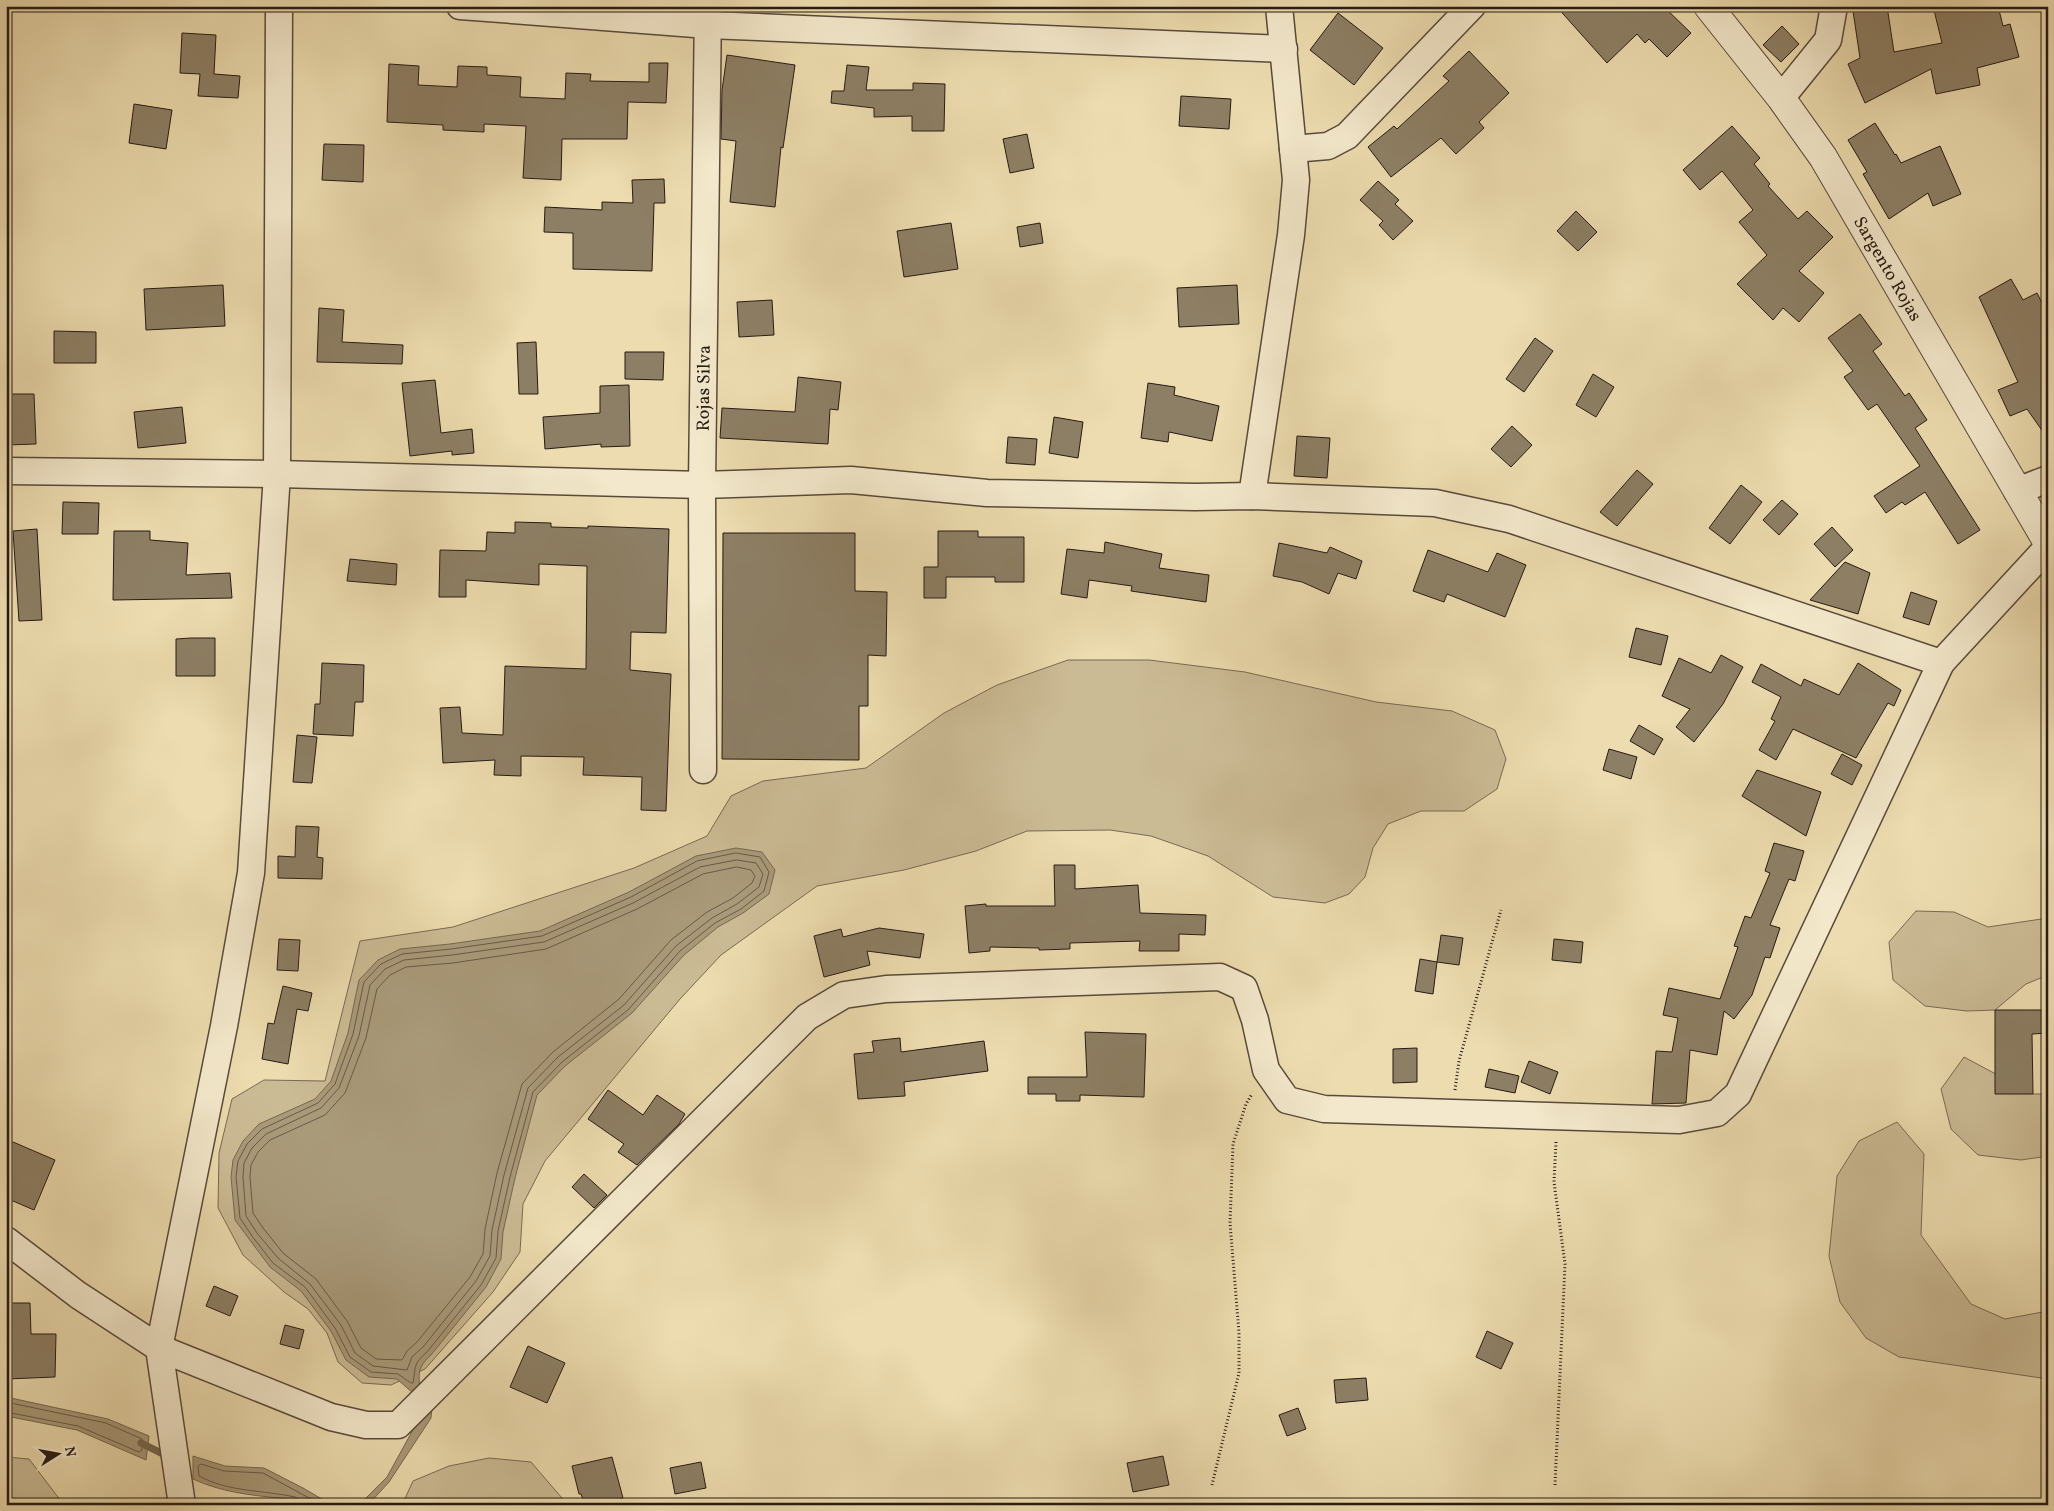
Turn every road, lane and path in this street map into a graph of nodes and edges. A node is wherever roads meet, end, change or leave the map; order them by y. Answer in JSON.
{"nodes":[{"id":1,"x":279,"y":6,"type":"edge"},
{"id":2,"x":460,"y":6,"type":"edge"},
{"id":3,"x":1279,"y":6,"type":"edge"},
{"id":4,"x":1472,"y":6,"type":"edge"},
{"id":5,"x":1708,"y":6,"type":"edge"},
{"id":6,"x":1834,"y":6,"type":"edge"},
{"id":7,"x":708,"y":16,"type":"edge"},
{"id":8,"x":1284,"y":50,"type":"junction"},
{"id":9,"x":1781,"y":98,"type":"junction"},
{"id":10,"x":1293,"y":149,"type":"junction"},
{"id":11,"x":6,"y":471,"type":"edge"},
{"id":12,"x":277,"y":474,"type":"junction"},
{"id":13,"x":2048,"y":479,"type":"edge"},
{"id":14,"x":702,"y":485,"type":"junction"},
{"id":15,"x":2017,"y":491,"type":"junction"},
{"id":16,"x":1252,"y":496,"type":"junction"},
{"id":17,"x":2048,"y":543,"type":"edge"},
{"id":18,"x":2048,"y":547,"type":"edge"},
{"id":19,"x":1941,"y":663,"type":"junction"},
{"id":20,"x":703,"y":770,"type":"dead end"},
{"id":21,"x":1501,"y":910,"type":"dead end"},
{"id":22,"x":1266,"y":1070,"type":"junction"},
{"id":23,"x":1452,"y":1113,"type":"junction"},
{"id":24,"x":1558,"y":1116,"type":"junction"},
{"id":25,"x":6,"y":1240,"type":"edge"},
{"id":26,"x":160,"y":1348,"type":"junction"},
{"id":27,"x":1212,"y":1485,"type":"dead end"},
{"id":28,"x":1555,"y":1485,"type":"dead end"},
{"id":29,"x":182,"y":1505,"type":"edge"}],
"edges":[{"from":1,"to":12,"type":"street"},
{"from":2,"to":7,"type":"street"},
{"from":3,"to":8,"type":"street"},
{"from":4,"to":10,"type":"street"},
{"from":5,"to":9,"type":"street","name":"Sargento Rojas"},
{"from":6,"to":9,"type":"street"},
{"from":7,"to":8,"type":"street"},
{"from":7,"to":14,"type":"street","name":"Rojas Silva"},
{"from":8,"to":10,"type":"street"},
{"from":9,"to":15,"type":"street","name":"Sargento Rojas"},
{"from":10,"to":16,"type":"street"},
{"from":11,"to":12,"type":"street"},
{"from":12,"to":14,"type":"street"},
{"from":12,"to":26,"type":"street"},
{"from":13,"to":15,"type":"street"},
{"from":14,"to":16,"type":"street"},
{"from":14,"to":20,"type":"street","name":"Rojas Silva"},
{"from":15,"to":17,"type":"street","name":"Sargento Rojas"},
{"from":16,"to":19,"type":"street"},
{"from":18,"to":19,"type":"street"},
{"from":19,"to":24,"type":"street"},
{"from":21,"to":23,"type":"path"},
{"from":22,"to":23,"type":"street"},
{"from":22,"to":26,"type":"street"},
{"from":22,"to":27,"type":"path"},
{"from":23,"to":24,"type":"street"},
{"from":24,"to":28,"type":"path"},
{"from":25,"to":26,"type":"street"},
{"from":26,"to":29,"type":"street"}]}
